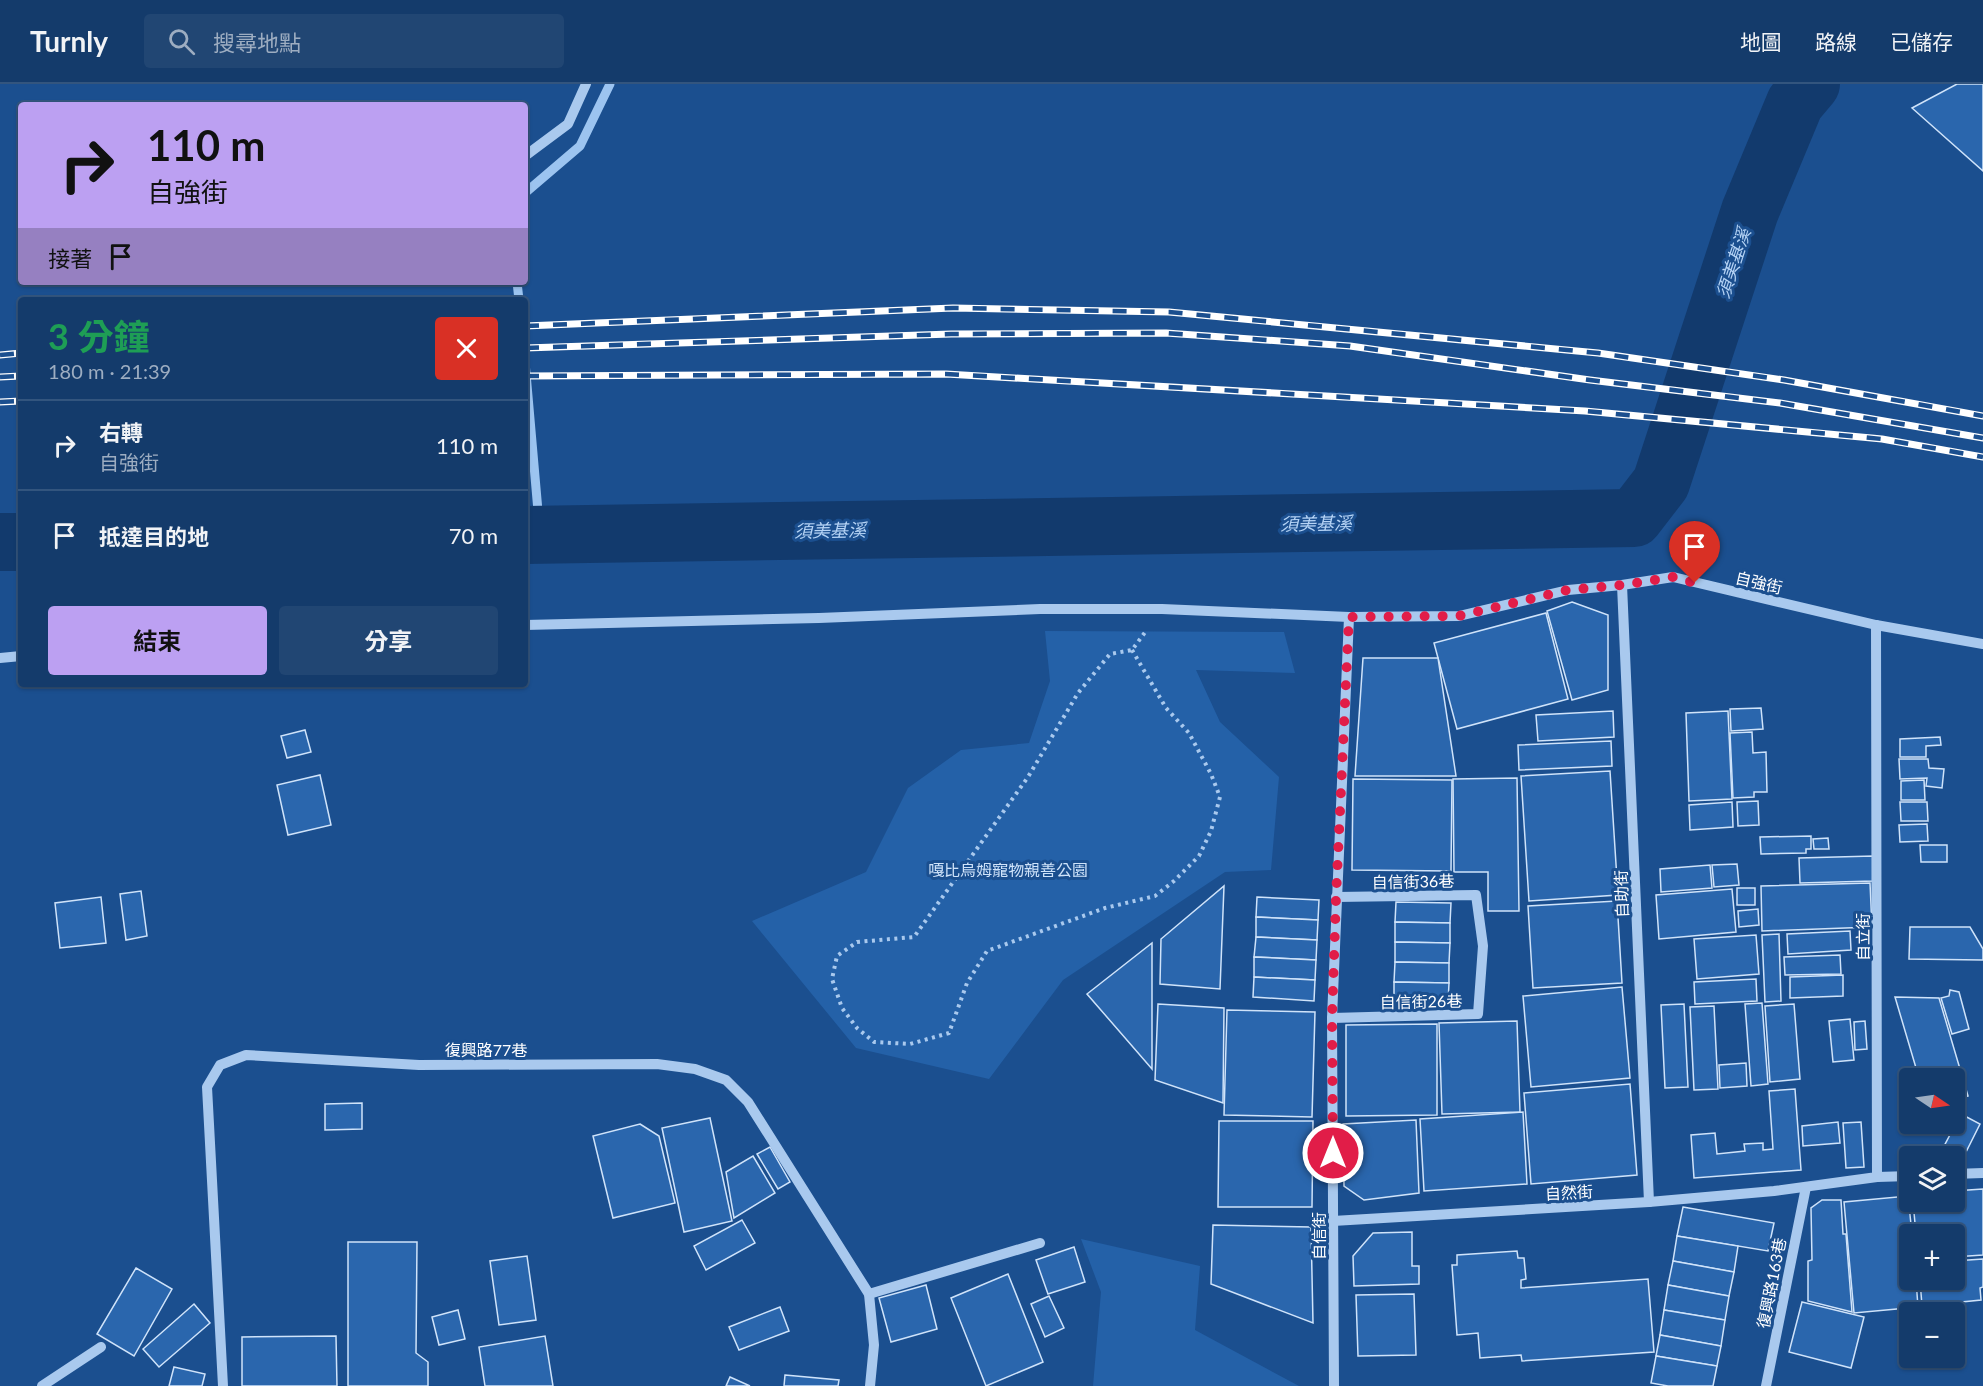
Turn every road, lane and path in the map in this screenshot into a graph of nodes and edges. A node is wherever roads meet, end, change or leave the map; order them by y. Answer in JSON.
{"nodes":[{"id":1,"x":586,"y":84,"type":"edge"},
{"id":2,"x":528,"y":154,"type":"edge"},
{"id":3,"x":1623,"y":585,"type":"junction"},
{"id":4,"x":1162,"y":609,"type":"junction"},
{"id":5,"x":1349,"y":617,"type":"junction"},
{"id":6,"x":528,"y":625,"type":"edge"},
{"id":7,"x":1876,"y":625,"type":"junction"},
{"id":8,"x":1983,"y":644,"type":"edge"},
{"id":9,"x":1132,"y":650,"type":"junction"},
{"id":10,"x":18,"y":656,"type":"edge"},
{"id":11,"x":0,"y":658,"type":"edge"},
{"id":12,"x":1336,"y":897,"type":"junction"},
{"id":13,"x":1483,"y":946,"type":"joint"},
{"id":14,"x":1332,"y":1018,"type":"junction"},
{"id":15,"x":1983,"y":1173,"type":"edge"},
{"id":16,"x":1965,"y":1174,"type":"edge"},
{"id":17,"x":1899,"y":1176,"type":"edge"},
{"id":18,"x":1877,"y":1177,"type":"junction"},
{"id":19,"x":1806,"y":1187,"type":"junction"},
{"id":20,"x":1648,"y":1202,"type":"junction"},
{"id":21,"x":1333,"y":1221,"type":"junction"},
{"id":22,"x":1040,"y":1243,"type":"dead end"},
{"id":23,"x":870,"y":1294,"type":"junction"},
{"id":24,"x":101,"y":1347,"type":"dead end"},
{"id":25,"x":42,"y":1386,"type":"edge"},
{"id":26,"x":223,"y":1386,"type":"edge"},
{"id":27,"x":870,"y":1386,"type":"edge"},
{"id":28,"x":1334,"y":1386,"type":"edge"},
{"id":29,"x":1766,"y":1386,"type":"edge"}],
"edges":[{"from":1,"to":2,"type":"street"},
{"from":3,"to":5,"type":"street","name":"自強街"},
{"from":3,"to":7,"type":"street","name":"自強街"},
{"from":3,"to":20,"type":"street","name":"自助街"},
{"from":4,"to":5,"type":"street","name":"自強街"},
{"from":4,"to":6,"type":"street","name":"自強街"},
{"from":4,"to":9,"type":"path"},
{"from":5,"to":12,"type":"street","name":"自信街"},
{"from":7,"to":8,"type":"street","name":"自強街"},
{"from":7,"to":18,"type":"street","name":"自立街"},
{"from":9,"to":9,"type":"path"},
{"from":10,"to":11,"type":"street"},
{"from":12,"to":13,"type":"street","name":"自信街36巷"},
{"from":12,"to":14,"type":"street","name":"自信街"},
{"from":13,"to":14,"type":"street","name":"自信街26巷"},
{"from":14,"to":21,"type":"street","name":"自信街"},
{"from":15,"to":16,"type":"street"},
{"from":17,"to":18,"type":"street"},
{"from":18,"to":19,"type":"street"},
{"from":19,"to":20,"type":"street","name":"自然街"},
{"from":19,"to":29,"type":"street","name":"復興路163巷"},
{"from":20,"to":21,"type":"street","name":"自然街"},
{"from":21,"to":28,"type":"street","name":"自信街"},
{"from":22,"to":23,"type":"street"},
{"from":23,"to":26,"type":"street","name":"復興路77巷"},
{"from":23,"to":27,"type":"street","name":"復興路77巷"},
{"from":24,"to":25,"type":"street"}]}
